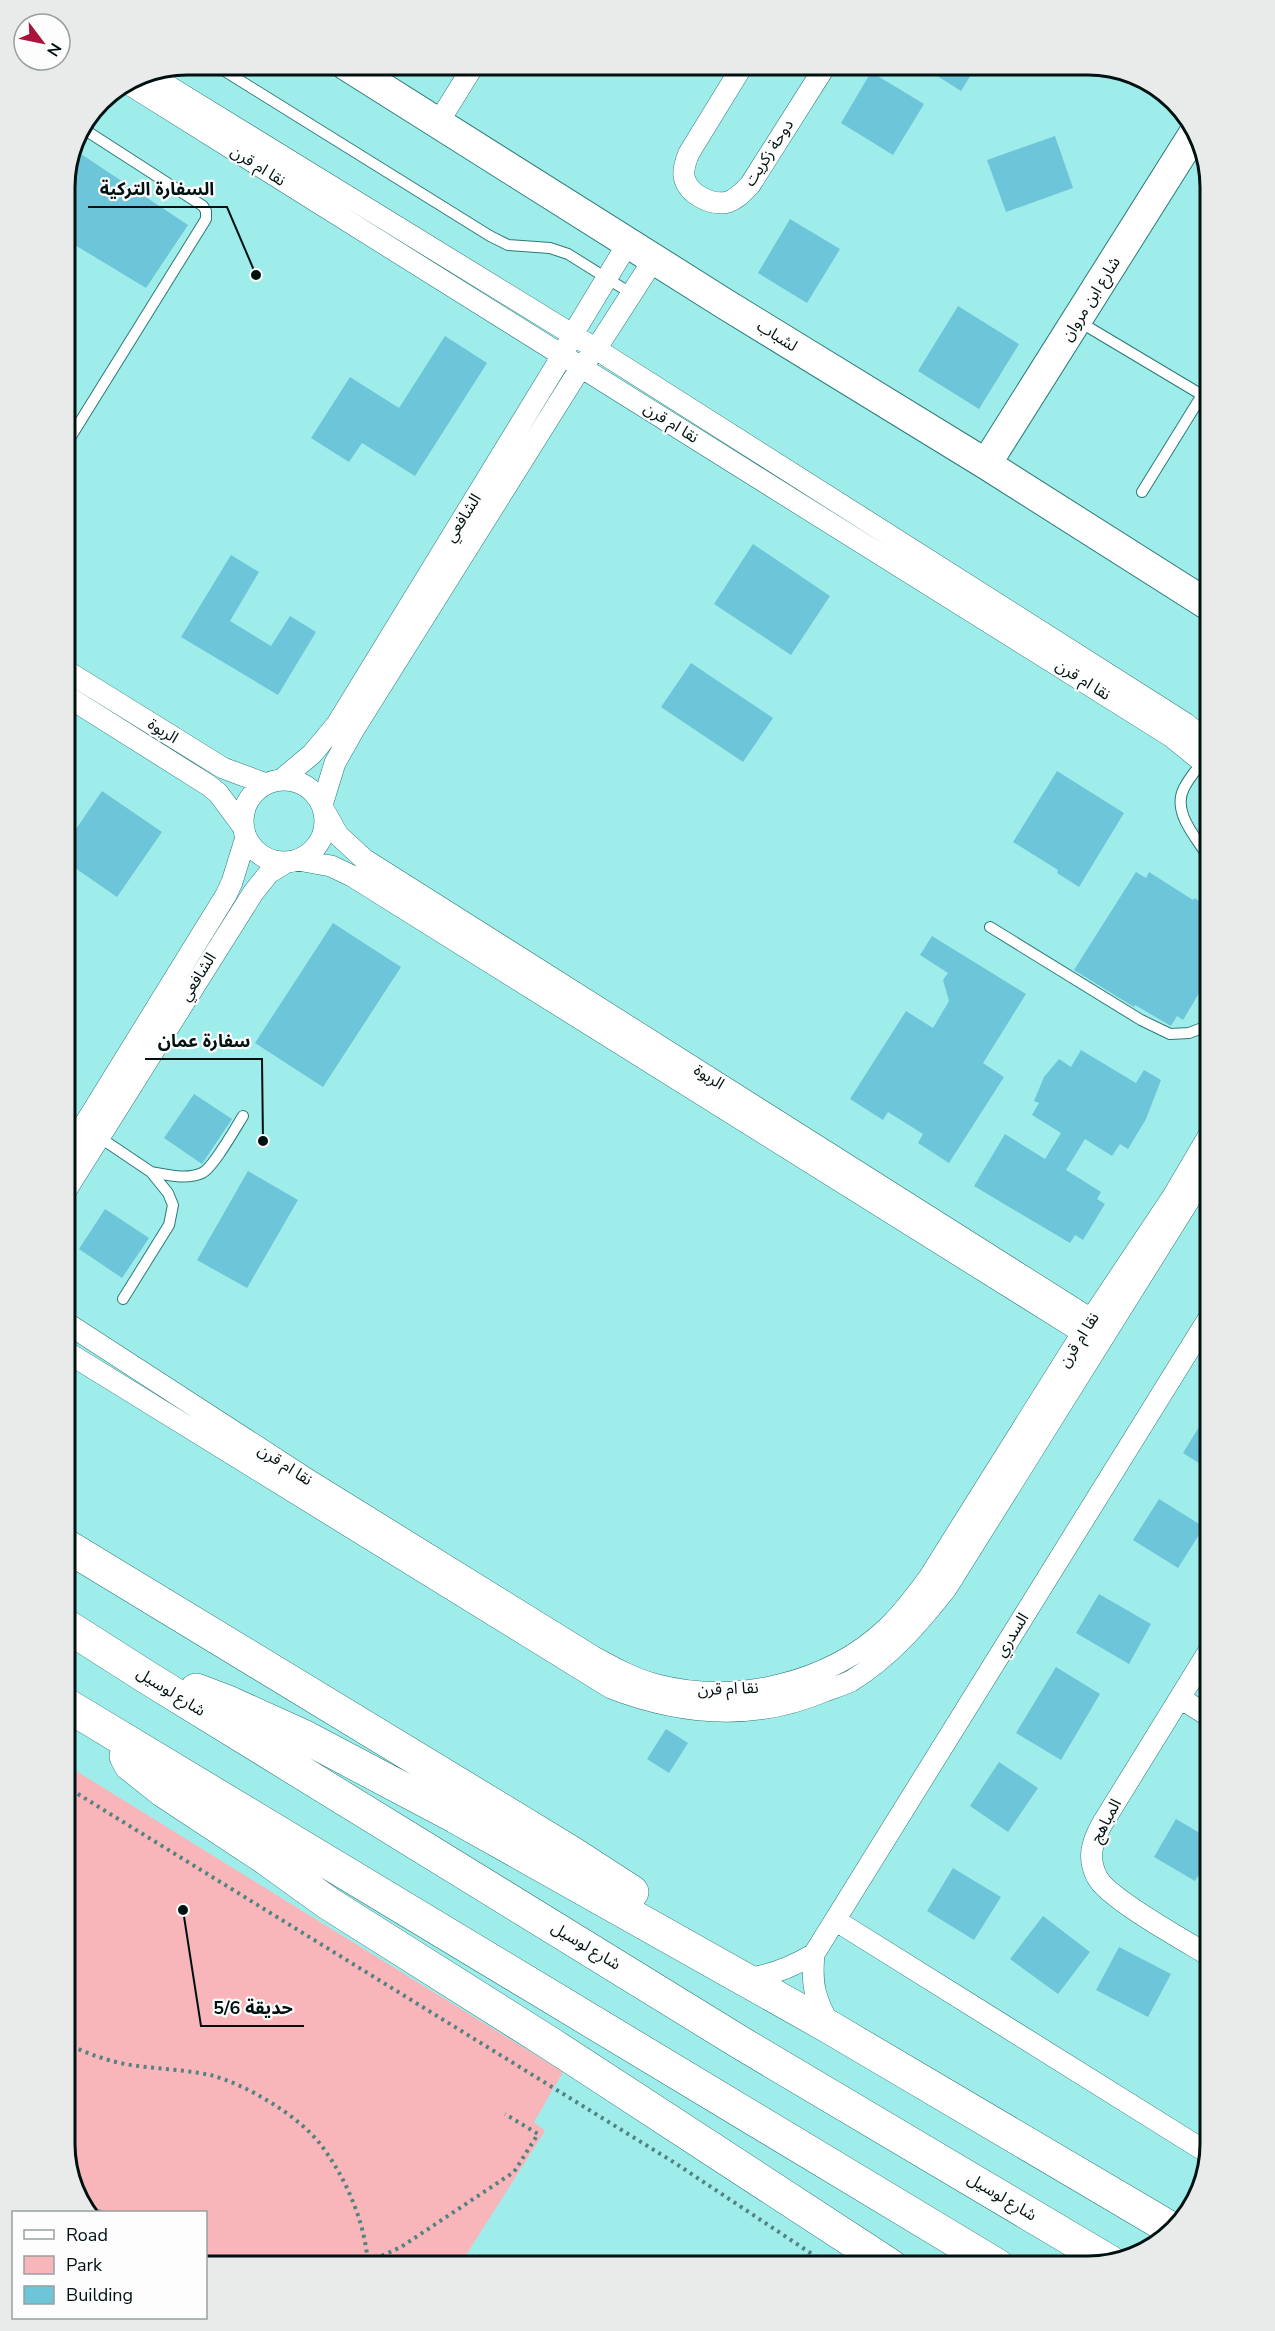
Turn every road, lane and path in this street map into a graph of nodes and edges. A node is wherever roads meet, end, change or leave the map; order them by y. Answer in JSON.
{"nodes":[{"id":1,"x":233,"y":75,"type":"edge"},
{"id":2,"x":363,"y":75,"type":"edge"},
{"id":3,"x":468,"y":75,"type":"edge"},
{"id":4,"x":737,"y":75,"type":"edge"},
{"id":5,"x":820,"y":75,"type":"edge"},
{"id":6,"x":158,"y":79,"type":"edge"},
{"id":7,"x":135,"y":88,"type":"edge"},
{"id":8,"x":438,"y":123,"type":"junction"},
{"id":9,"x":89,"y":133,"type":"edge"},
{"id":10,"x":1192,"y":147,"type":"edge"},
{"id":11,"x":628,"y":243,"type":"junction"},
{"id":12,"x":654,"y":259,"type":"junction"},
{"id":13,"x":608,"y":278,"type":"junction"},
{"id":14,"x":632,"y":294,"type":"junction"},
{"id":15,"x":1077,"y":321,"type":"junction"},
{"id":16,"x":573,"y":334,"type":"junction"},
{"id":17,"x":596,"y":349,"type":"junction"},
{"id":18,"x":562,"y":356,"type":"junction"},
{"id":19,"x":581,"y":367,"type":"junction"},
{"id":20,"x":1200,"y":394,"type":"edge"},
{"id":21,"x":1200,"y":398,"type":"edge"},
{"id":22,"x":75,"y":430,"type":"edge"},
{"id":23,"x":986,"y":465,"type":"junction"},
{"id":24,"x":1142,"y":492,"type":"dead end"},
{"id":25,"x":1200,"y":600,"type":"edge"},
{"id":26,"x":75,"y":676,"type":"edge"},
{"id":27,"x":75,"y":701,"type":"edge"},
{"id":28,"x":1200,"y":745,"type":"edge"},
{"id":29,"x":1200,"y":753,"type":"edge"},
{"id":30,"x":1200,"y":767,"type":"edge"},
{"id":31,"x":274,"y":782,"type":"junction"},
{"id":32,"x":323,"y":808,"type":"junction"},
{"id":33,"x":245,"y":832,"type":"junction"},
{"id":34,"x":1200,"y":844,"type":"edge"},
{"id":35,"x":291,"y":861,"type":"junction"},
{"id":36,"x":990,"y":927,"type":"dead end"},
{"id":37,"x":1200,"y":1029,"type":"edge"},
{"id":38,"x":243,"y":1116,"type":"dead end"},
{"id":39,"x":99,"y":1137,"type":"junction"},
{"id":40,"x":75,"y":1140,"type":"edge"},
{"id":41,"x":1200,"y":1150,"type":"edge"},
{"id":42,"x":151,"y":1172,"type":"junction"},
{"id":43,"x":75,"y":1176,"type":"edge"},
{"id":44,"x":1200,"y":1181,"type":"edge"},
{"id":45,"x":123,"y":1299,"type":"dead end"},
{"id":46,"x":75,"y":1328,"type":"edge"},
{"id":47,"x":1095,"y":1331,"type":"junction"},
{"id":48,"x":1200,"y":1332,"type":"edge"},
{"id":49,"x":75,"y":1357,"type":"edge"},
{"id":50,"x":75,"y":1551,"type":"edge"},
{"id":51,"x":75,"y":1632,"type":"edge"},
{"id":52,"x":1200,"y":1665,"type":"edge"},
{"id":53,"x":147,"y":1678,"type":"junction"},
{"id":54,"x":1180,"y":1698,"type":"junction"},
{"id":55,"x":75,"y":1710,"type":"edge"},
{"id":56,"x":1200,"y":1711,"type":"edge"},
{"id":57,"x":115,"y":1733,"type":"junction"},
{"id":58,"x":75,"y":1793,"type":"edge"},
{"id":59,"x":835,"y":1920,"type":"junction"},
{"id":60,"x":685,"y":1945,"type":"junction"},
{"id":61,"x":1200,"y":1950,"type":"edge"},
{"id":62,"x":814,"y":1954,"type":"junction"},
{"id":63,"x":745,"y":1979,"type":"junction"},
{"id":64,"x":831,"y":2028,"type":"junction"},
{"id":65,"x":75,"y":2047,"type":"edge"},
{"id":66,"x":505,"y":2114,"type":"dead end"},
{"id":67,"x":1200,"y":2148,"type":"edge"},
{"id":68,"x":1165,"y":2225,"type":"edge"},
{"id":69,"x":1099,"y":2255,"type":"edge"},
{"id":70,"x":367,"y":2256,"type":"edge"},
{"id":71,"x":384,"y":2256,"type":"edge"},
{"id":72,"x":815,"y":2256,"type":"edge"},
{"id":73,"x":874,"y":2256,"type":"edge"},
{"id":74,"x":981,"y":2256,"type":"edge"}],
"edges":[{"from":1,"to":13,"type":"lane"},
{"from":2,"to":8,"type":"street","name":"لشباب"},
{"from":3,"to":8,"type":"street"},
{"from":4,"to":5,"type":"street","name":"دوحة زكريت"},
{"from":6,"to":16,"type":"street","name":"نقا ام قرن"},
{"from":7,"to":18,"type":"street","name":"نقا ام قرن"},
{"from":8,"to":11,"type":"street","name":"لشباب"},
{"from":9,"to":22,"type":"lane"},
{"from":10,"to":15,"type":"street","name":"شارع ابن مروان"},
{"from":11,"to":12,"type":"street","name":"لشباب"},
{"from":11,"to":13,"type":"street","name":"الشافعي"},
{"from":12,"to":14,"type":"street","name":"الشافعي"},
{"from":12,"to":23,"type":"street","name":"لشباب"},
{"from":13,"to":14,"type":"lane"},
{"from":13,"to":16,"type":"street","name":"الشافعي"},
{"from":14,"to":17,"type":"street","name":"الشافعي"},
{"from":15,"to":20,"type":"lane"},
{"from":15,"to":23,"type":"street","name":"شارع ابن مروان"},
{"from":16,"to":17,"type":"street","name":"نقا ام قرن"},
{"from":16,"to":18,"type":"street","name":"الشافعي"},
{"from":17,"to":19,"type":"street","name":"الشافعي"},
{"from":17,"to":28,"type":"street","name":"نقا ام قرن"},
{"from":18,"to":19,"type":"street","name":"نقا ام قرن"},
{"from":18,"to":31,"type":"street","name":"الشافعي"},
{"from":19,"to":29,"type":"street","name":"نقا ام قرن"},
{"from":19,"to":32,"type":"street","name":"الشافعي"},
{"from":21,"to":24,"type":"lane"},
{"from":23,"to":25,"type":"street","name":"لشباب"},
{"from":26,"to":31,"type":"street","name":"الربوة"},
{"from":27,"to":33,"type":"street","name":"الربوة"},
{"from":30,"to":34,"type":"lane"},
{"from":31,"to":32,"type":"street"},
{"from":31,"to":33,"type":"street"},
{"from":32,"to":35,"type":"street"},
{"from":32,"to":47,"type":"street","name":"الربوة"},
{"from":33,"to":35,"type":"street"},
{"from":33,"to":40,"type":"street","name":"الشافعي"},
{"from":35,"to":39,"type":"street","name":"الشافعي"},
{"from":35,"to":47,"type":"street","name":"الربوة"},
{"from":36,"to":37,"type":"lane"},
{"from":38,"to":42,"type":"lane"},
{"from":39,"to":42,"type":"lane"},
{"from":39,"to":43,"type":"street","name":"الشافعي"},
{"from":41,"to":47,"type":"street","name":"نقا ام قرن"},
{"from":42,"to":45,"type":"lane"},
{"from":44,"to":47,"type":"street","name":"نقا ام قرن"},
{"from":46,"to":47,"type":"street","name":"نقا ام قرن"},
{"from":47,"to":49,"type":"street","name":"نقا ام قرن"},
{"from":48,"to":59,"type":"street","name":"السدري"},
{"from":50,"to":60,"type":"highway"},
{"from":51,"to":53,"type":"highway","name":"شارع لوسيل"},
{"from":52,"to":54,"type":"street","name":"المباهج"},
{"from":53,"to":60,"type":"highway"},
{"from":53,"to":69,"type":"highway","name":"شارع لوسيل"},
{"from":54,"to":56,"type":"street"},
{"from":54,"to":61,"type":"street","name":"المباهج"},
{"from":55,"to":57,"type":"highway"},
{"from":57,"to":73,"type":"highway"},
{"from":57,"to":74,"type":"highway"},
{"from":58,"to":72,"type":"path"},
{"from":59,"to":62,"type":"street","name":"السدري"},
{"from":59,"to":67,"type":"street"},
{"from":60,"to":63,"type":"highway"},
{"from":62,"to":63,"type":"street"},
{"from":62,"to":64,"type":"street","name":"السدري"},
{"from":63,"to":64,"type":"highway"},
{"from":64,"to":68,"type":"highway"},
{"from":65,"to":70,"type":"path"},
{"from":66,"to":71,"type":"path"}]}
